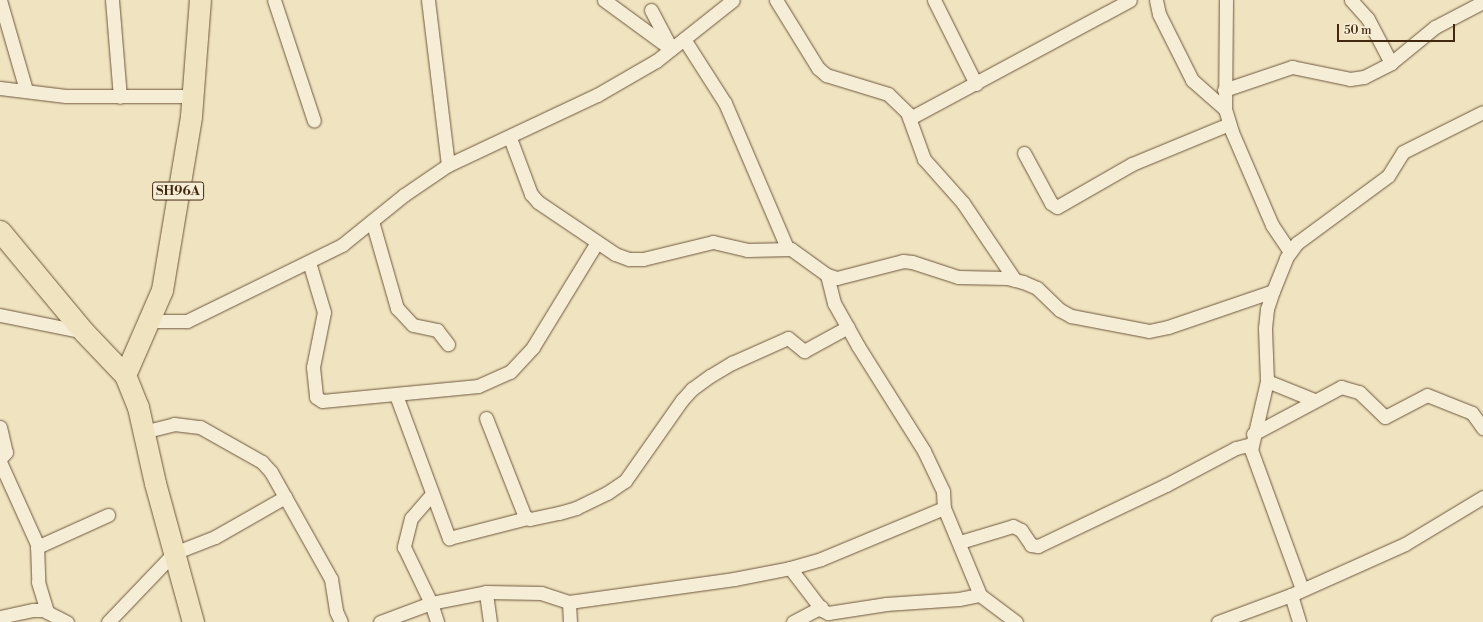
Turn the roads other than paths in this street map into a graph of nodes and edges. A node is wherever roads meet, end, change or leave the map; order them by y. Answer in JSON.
{"nodes":[{"id":1,"x":0,"y":0,"type":"edge"},
{"id":2,"x":112,"y":0,"type":"edge"},
{"id":3,"x":200,"y":0,"type":"edge"},
{"id":4,"x":274,"y":0,"type":"edge"},
{"id":5,"x":428,"y":0,"type":"edge"},
{"id":6,"x":604,"y":0,"type":"edge"},
{"id":7,"x":733,"y":0,"type":"edge"},
{"id":8,"x":776,"y":0,"type":"edge"},
{"id":9,"x":934,"y":0,"type":"edge"},
{"id":10,"x":1130,"y":0,"type":"edge"},
{"id":11,"x":1156,"y":0,"type":"edge"},
{"id":12,"x":1226,"y":0,"type":"edge"},
{"id":13,"x":1351,"y":0,"type":"edge"},
{"id":14,"x":1483,"y":2,"type":"edge"},
{"id":15,"x":653,"y":5,"type":"edge"},
{"id":16,"x":642,"y":26,"type":"junction"},
{"id":17,"x":684,"y":39,"type":"junction"},
{"id":18,"x":672,"y":49,"type":"junction"},
{"id":19,"x":1391,"y":63,"type":"junction"},
{"id":20,"x":976,"y":84,"type":"junction"},
{"id":21,"x":0,"y":88,"type":"edge"},
{"id":22,"x":26,"y":90,"type":"junction"},
{"id":23,"x":1224,"y":90,"type":"junction"},
{"id":24,"x":193,"y":96,"type":"junction"},
{"id":25,"x":120,"y":97,"type":"junction"},
{"id":26,"x":1225,"y":109,"type":"junction"},
{"id":27,"x":1483,"y":112,"type":"edge"},
{"id":28,"x":908,"y":115,"type":"junction"},
{"id":29,"x":314,"y":121,"type":"dead end"},
{"id":30,"x":1230,"y":124,"type":"junction"},
{"id":31,"x":510,"y":138,"type":"junction"},
{"id":32,"x":1024,"y":153,"type":"dead end"},
{"id":33,"x":448,"y":165,"type":"junction"},
{"id":34,"x":372,"y":221,"type":"junction"},
{"id":35,"x":0,"y":231,"type":"edge"},
{"id":36,"x":597,"y":242,"type":"junction"},
{"id":37,"x":787,"y":248,"type":"junction"},
{"id":38,"x":1290,"y":252,"type":"junction"},
{"id":39,"x":309,"y":262,"type":"junction"},
{"id":40,"x":827,"y":275,"type":"junction"},
{"id":41,"x":1015,"y":280,"type":"junction"},
{"id":42,"x":1273,"y":291,"type":"junction"},
{"id":43,"x":0,"y":315,"type":"edge"},
{"id":44,"x":148,"y":321,"type":"junction"},
{"id":45,"x":848,"y":327,"type":"junction"},
{"id":46,"x":84,"y":332,"type":"junction"},
{"id":47,"x":448,"y":344,"type":"dead end"},
{"id":48,"x":125,"y":375,"type":"junction"},
{"id":49,"x":1267,"y":381,"type":"junction"},
{"id":50,"x":396,"y":395,"type":"junction"},
{"id":51,"x":1314,"y":400,"type":"junction"},
{"id":52,"x":486,"y":418,"type":"dead end"},
{"id":53,"x":0,"y":427,"type":"edge"},
{"id":54,"x":1483,"y":428,"type":"edge"},
{"id":55,"x":143,"y":432,"type":"junction"},
{"id":56,"x":1252,"y":439,"type":"junction"},
{"id":57,"x":0,"y":459,"type":"edge"},
{"id":58,"x":0,"y":462,"type":"edge"},
{"id":59,"x":432,"y":494,"type":"junction"},
{"id":60,"x":286,"y":497,"type":"junction"},
{"id":61,"x":1483,"y":497,"type":"edge"},
{"id":62,"x":944,"y":508,"type":"junction"},
{"id":63,"x":108,"y":515,"type":"dead end"},
{"id":64,"x":527,"y":518,"type":"junction"},
{"id":65,"x":960,"y":542,"type":"junction"},
{"id":66,"x":37,"y":547,"type":"junction"},
{"id":67,"x":174,"y":553,"type":"junction"},
{"id":68,"x":790,"y":568,"type":"junction"},
{"id":69,"x":486,"y":592,"type":"junction"},
{"id":70,"x":1296,"y":592,"type":"junction"},
{"id":71,"x":980,"y":594,"type":"junction"},
{"id":72,"x":570,"y":602,"type":"junction"},
{"id":73,"x":431,"y":603,"type":"junction"},
{"id":74,"x":821,"y":607,"type":"junction"},
{"id":75,"x":47,"y":612,"type":"junction"},
{"id":76,"x":0,"y":617,"type":"edge"},
{"id":77,"x":67,"y":622,"type":"edge"},
{"id":78,"x":108,"y":622,"type":"edge"},
{"id":79,"x":193,"y":622,"type":"edge"},
{"id":80,"x":340,"y":622,"type":"edge"},
{"id":81,"x":380,"y":622,"type":"edge"},
{"id":82,"x":437,"y":622,"type":"edge"},
{"id":83,"x":490,"y":622,"type":"edge"},
{"id":84,"x":570,"y":622,"type":"edge"},
{"id":85,"x":793,"y":622,"type":"edge"},
{"id":86,"x":1016,"y":622,"type":"edge"},
{"id":87,"x":1218,"y":622,"type":"edge"},
{"id":88,"x":1299,"y":622,"type":"edge"}],
"edges":[{"from":1,"to":22,"type":"street"},
{"from":2,"to":25,"type":"street"},
{"from":3,"to":24,"type":"main road","number":"SH96A"},
{"from":4,"to":29,"type":"street"},
{"from":5,"to":33,"type":"street"},
{"from":6,"to":16,"type":"street"},
{"from":7,"to":17,"type":"street"},
{"from":8,"to":28,"type":"street"},
{"from":9,"to":20,"type":"street"},
{"from":10,"to":20,"type":"street"},
{"from":11,"to":26,"type":"street"},
{"from":12,"to":23,"type":"street"},
{"from":13,"to":19,"type":"street"},
{"from":14,"to":19,"type":"street"},
{"from":15,"to":16,"type":"street"},
{"from":15,"to":18,"type":"street"},
{"from":16,"to":18,"type":"street"},
{"from":17,"to":18,"type":"street"},
{"from":17,"to":37,"type":"street"},
{"from":18,"to":31,"type":"street"},
{"from":19,"to":23,"type":"street"},
{"from":20,"to":28,"type":"street"},
{"from":21,"to":22,"type":"street"},
{"from":22,"to":25,"type":"street"},
{"from":23,"to":26,"type":"street"},
{"from":24,"to":25,"type":"street"},
{"from":24,"to":44,"type":"main road","number":"SH96A"},
{"from":26,"to":30,"type":"street"},
{"from":27,"to":38,"type":"street"},
{"from":28,"to":41,"type":"street"},
{"from":30,"to":32,"type":"street"},
{"from":30,"to":38,"type":"street"},
{"from":31,"to":33,"type":"street"},
{"from":31,"to":36,"type":"street"},
{"from":33,"to":34,"type":"street"},
{"from":34,"to":39,"type":"street"},
{"from":34,"to":47,"type":"street"},
{"from":35,"to":46,"type":"main road"},
{"from":36,"to":37,"type":"street"},
{"from":36,"to":50,"type":"street"},
{"from":37,"to":40,"type":"street"},
{"from":38,"to":42,"type":"street"},
{"from":39,"to":44,"type":"street"},
{"from":39,"to":50,"type":"street"},
{"from":40,"to":41,"type":"street"},
{"from":40,"to":45,"type":"street"},
{"from":41,"to":42,"type":"street"},
{"from":42,"to":49,"type":"street"},
{"from":43,"to":46,"type":"street"},
{"from":44,"to":48,"type":"main road","number":"SH96A"},
{"from":45,"to":62,"type":"street"},
{"from":45,"to":64,"type":"street"},
{"from":46,"to":48,"type":"main road"},
{"from":48,"to":55,"type":"main road"},
{"from":49,"to":51,"type":"street"},
{"from":49,"to":56,"type":"street"},
{"from":50,"to":59,"type":"street"},
{"from":51,"to":54,"type":"street"},
{"from":51,"to":56,"type":"street"},
{"from":52,"to":64,"type":"street"},
{"from":53,"to":57,"type":"street"},
{"from":55,"to":60,"type":"street"},
{"from":55,"to":67,"type":"main road"},
{"from":56,"to":65,"type":"street"},
{"from":56,"to":70,"type":"street"},
{"from":58,"to":66,"type":"street"},
{"from":59,"to":64,"type":"street"},
{"from":59,"to":73,"type":"street"},
{"from":60,"to":67,"type":"street"},
{"from":60,"to":80,"type":"street"},
{"from":61,"to":70,"type":"street"},
{"from":62,"to":65,"type":"street"},
{"from":62,"to":68,"type":"street"},
{"from":63,"to":66,"type":"street"},
{"from":65,"to":71,"type":"street"},
{"from":66,"to":75,"type":"street"},
{"from":67,"to":78,"type":"street"},
{"from":67,"to":79,"type":"main road"},
{"from":68,"to":72,"type":"street"},
{"from":68,"to":74,"type":"street"},
{"from":69,"to":72,"type":"street"},
{"from":69,"to":73,"type":"street"},
{"from":69,"to":83,"type":"street"},
{"from":70,"to":87,"type":"street"},
{"from":70,"to":88,"type":"street"},
{"from":71,"to":74,"type":"street"},
{"from":71,"to":86,"type":"street"},
{"from":72,"to":84,"type":"street"},
{"from":73,"to":81,"type":"street"},
{"from":73,"to":82,"type":"street"},
{"from":74,"to":85,"type":"street"},
{"from":75,"to":76,"type":"street"},
{"from":75,"to":77,"type":"street"}]}
